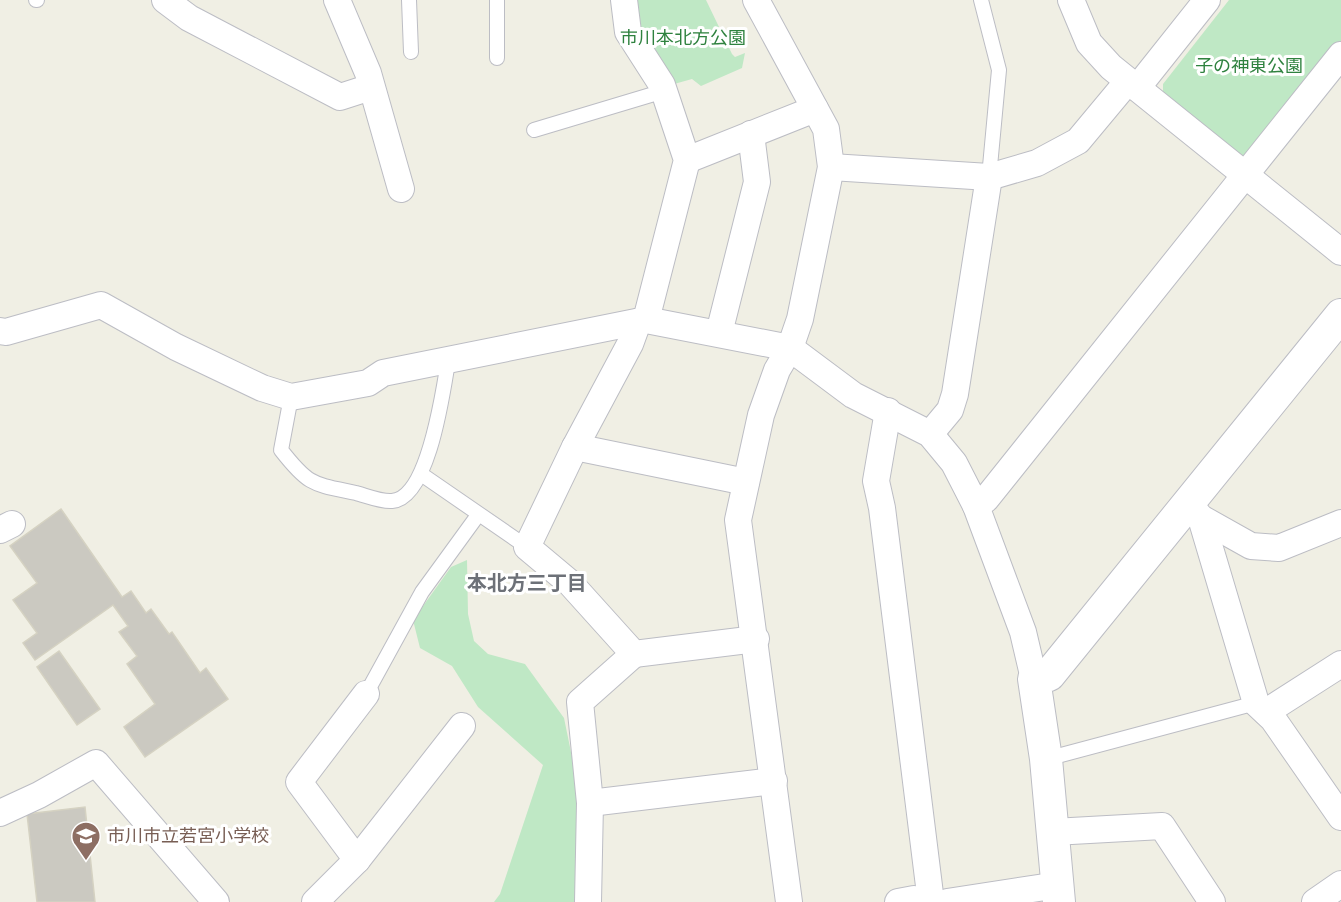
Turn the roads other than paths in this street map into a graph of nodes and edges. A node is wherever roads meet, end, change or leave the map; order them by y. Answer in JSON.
{"nodes":[{"id":1,"x":165,"y":0,"type":"edge"},
{"id":2,"x":337,"y":0,"type":"edge"},
{"id":3,"x":409,"y":0,"type":"edge"},
{"id":4,"x":497,"y":0,"type":"edge"},
{"id":5,"x":624,"y":0,"type":"edge"},
{"id":6,"x":756,"y":0,"type":"edge"},
{"id":7,"x":981,"y":0,"type":"edge"},
{"id":8,"x":1071,"y":0,"type":"edge"},
{"id":9,"x":1207,"y":0,"type":"edge"},
{"id":10,"x":411,"y":52,"type":"dead end"},
{"id":11,"x":1341,"y":55,"type":"edge"},
{"id":12,"x":497,"y":58,"type":"dead end"},
{"id":13,"x":1132,"y":85,"type":"junction"},
{"id":14,"x":371,"y":87,"type":"junction"},
{"id":15,"x":664,"y":91,"type":"junction"},
{"id":16,"x":815,"y":109,"type":"junction"},
{"id":17,"x":534,"y":130,"type":"dead end"},
{"id":18,"x":751,"y":134,"type":"junction"},
{"id":19,"x":687,"y":160,"type":"junction"},
{"id":20,"x":831,"y":167,"type":"junction"},
{"id":21,"x":1245,"y":176,"type":"junction"},
{"id":22,"x":988,"y":177,"type":"junction"},
{"id":23,"x":401,"y":189,"type":"dead end"},
{"id":24,"x":1341,"y":252,"type":"edge"},
{"id":25,"x":1341,"y":315,"type":"edge"},
{"id":26,"x":642,"y":321,"type":"junction"},
{"id":27,"x":0,"y":331,"type":"edge"},
{"id":28,"x":719,"y":333,"type":"junction"},
{"id":29,"x":789,"y":348,"type":"junction"},
{"id":30,"x":448,"y":362,"type":"junction"},
{"id":31,"x":291,"y":397,"type":"junction"},
{"id":32,"x":888,"y":411,"type":"junction"},
{"id":33,"x":930,"y":434,"type":"junction"},
{"id":34,"x":575,"y":447,"type":"junction"},
{"id":35,"x":421,"y":474,"type":"junction"},
{"id":36,"x":746,"y":482,"type":"junction"},
{"id":37,"x":976,"y":506,"type":"junction"},
{"id":38,"x":1195,"y":511,"type":"junction"},
{"id":39,"x":478,"y":515,"type":"junction"},
{"id":40,"x":1341,"y":523,"type":"edge"},
{"id":41,"x":527,"y":547,"type":"junction"},
{"id":42,"x":756,"y":639,"type":"junction"},
{"id":43,"x":634,"y":654,"type":"junction"},
{"id":44,"x":1341,"y":664,"type":"edge"},
{"id":45,"x":1034,"y":680,"type":"junction"},
{"id":46,"x":366,"y":694,"type":"joint"},
{"id":47,"x":1261,"y":707,"type":"junction"},
{"id":48,"x":462,"y":726,"type":"dead end"},
{"id":49,"x":1046,"y":759,"type":"junction"},
{"id":50,"x":774,"y":781,"type":"junction"},
{"id":51,"x":590,"y":803,"type":"junction"},
{"id":52,"x":0,"y":813,"type":"edge"},
{"id":53,"x":1341,"y":817,"type":"edge"},
{"id":54,"x":1053,"y":832,"type":"junction"},
{"id":55,"x":357,"y":860,"type":"junction"},
{"id":56,"x":1341,"y":884,"type":"edge"},
{"id":57,"x":1059,"y":893,"type":"edge"},
{"id":58,"x":216,"y":902,"type":"edge"},
{"id":59,"x":315,"y":902,"type":"edge"},
{"id":60,"x":588,"y":902,"type":"edge"},
{"id":61,"x":789,"y":902,"type":"edge"},
{"id":62,"x":898,"y":902,"type":"edge"},
{"id":63,"x":923,"y":902,"type":"edge"},
{"id":64,"x":931,"y":902,"type":"edge"},
{"id":65,"x":947,"y":902,"type":"edge"},
{"id":66,"x":1212,"y":902,"type":"edge"},
{"id":67,"x":1315,"y":902,"type":"edge"}],
"edges":[{"from":1,"to":14,"type":"street"},
{"from":2,"to":14,"type":"street"},
{"from":3,"to":10,"type":"lane"},
{"from":4,"to":12,"type":"lane"},
{"from":5,"to":15,"type":"street"},
{"from":6,"to":16,"type":"street"},
{"from":7,"to":22,"type":"lane"},
{"from":8,"to":13,"type":"street"},
{"from":9,"to":13,"type":"street"},
{"from":11,"to":21,"type":"street"},
{"from":13,"to":21,"type":"street"},
{"from":13,"to":22,"type":"street"},
{"from":14,"to":23,"type":"street"},
{"from":15,"to":17,"type":"lane"},
{"from":15,"to":19,"type":"street"},
{"from":16,"to":18,"type":"street"},
{"from":16,"to":20,"type":"street"},
{"from":18,"to":19,"type":"street"},
{"from":18,"to":28,"type":"street"},
{"from":19,"to":26,"type":"street"},
{"from":20,"to":22,"type":"street"},
{"from":20,"to":29,"type":"street"},
{"from":21,"to":24,"type":"street"},
{"from":21,"to":37,"type":"street"},
{"from":22,"to":33,"type":"street"},
{"from":25,"to":38,"type":"street"},
{"from":26,"to":28,"type":"street"},
{"from":26,"to":30,"type":"street"},
{"from":26,"to":34,"type":"street"},
{"from":27,"to":31,"type":"street"},
{"from":28,"to":29,"type":"street"},
{"from":29,"to":32,"type":"street"},
{"from":29,"to":36,"type":"street"},
{"from":30,"to":31,"type":"street"},
{"from":30,"to":35,"type":"lane"},
{"from":31,"to":35,"type":"lane"},
{"from":32,"to":33,"type":"street"},
{"from":32,"to":64,"type":"street"},
{"from":33,"to":37,"type":"street"},
{"from":34,"to":36,"type":"street"},
{"from":34,"to":41,"type":"street"},
{"from":35,"to":39,"type":"lane"},
{"from":36,"to":42,"type":"street"},
{"from":37,"to":45,"type":"street"},
{"from":38,"to":40,"type":"street"},
{"from":38,"to":45,"type":"street"},
{"from":38,"to":47,"type":"street"},
{"from":39,"to":41,"type":"lane"},
{"from":39,"to":46,"type":"lane"},
{"from":41,"to":43,"type":"street"},
{"from":42,"to":43,"type":"street"},
{"from":42,"to":50,"type":"street"},
{"from":43,"to":51,"type":"street"},
{"from":44,"to":47,"type":"street"},
{"from":45,"to":49,"type":"street"},
{"from":46,"to":55,"type":"street"},
{"from":47,"to":49,"type":"lane"},
{"from":47,"to":53,"type":"street"},
{"from":48,"to":55,"type":"street"},
{"from":49,"to":54,"type":"street"},
{"from":50,"to":51,"type":"street"},
{"from":50,"to":61,"type":"street"},
{"from":51,"to":60,"type":"street"},
{"from":52,"to":58,"type":"street"},
{"from":54,"to":57,"type":"street"},
{"from":54,"to":66,"type":"street"},
{"from":55,"to":59,"type":"street"},
{"from":56,"to":67,"type":"street"},
{"from":57,"to":65,"type":"street"},
{"from":62,"to":63,"type":"street"}]}
